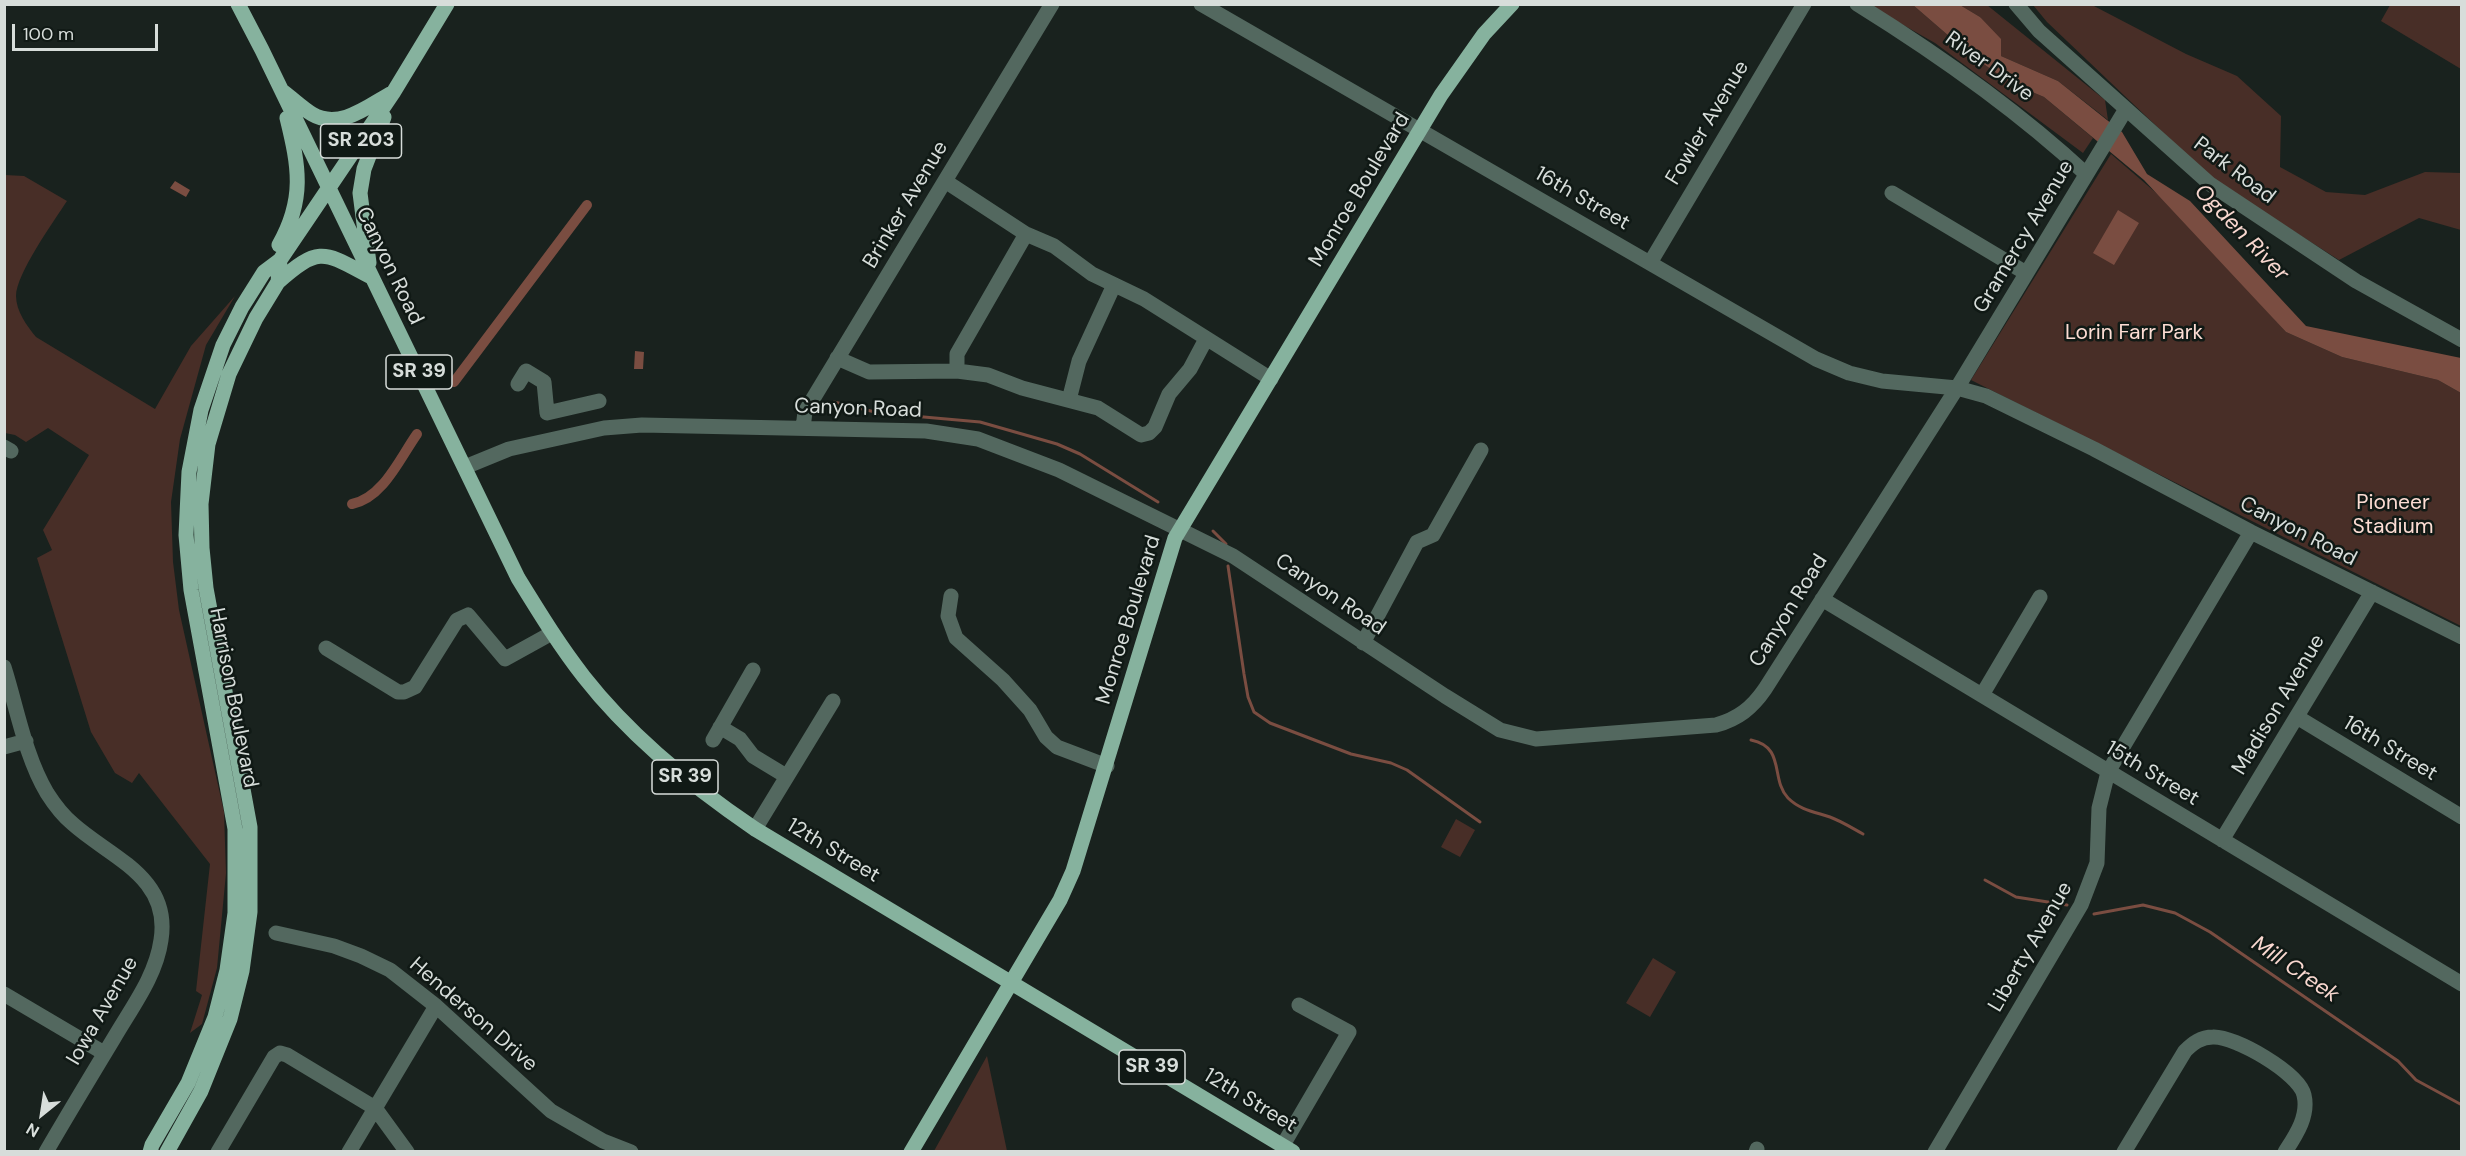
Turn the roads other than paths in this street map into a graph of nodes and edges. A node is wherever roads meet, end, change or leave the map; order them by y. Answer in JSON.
{"nodes":[{"id":1,"x":238,"y":4,"type":"edge"},
{"id":2,"x":447,"y":4,"type":"edge"},
{"id":3,"x":1052,"y":4,"type":"edge"},
{"id":4,"x":1201,"y":4,"type":"edge"},
{"id":5,"x":1512,"y":4,"type":"edge"},
{"id":6,"x":1804,"y":4,"type":"edge"},
{"id":7,"x":1857,"y":4,"type":"edge"},
{"id":8,"x":2016,"y":4,"type":"edge"},
{"id":9,"x":280,"y":89,"type":"junction"},
{"id":10,"x":393,"y":93,"type":"junction"},
{"id":11,"x":2126,"y":109,"type":"junction"},
{"id":12,"x":1420,"y":130,"type":"junction"},
{"id":13,"x":2086,"y":174,"type":"junction"},
{"id":14,"x":945,"y":181,"type":"junction"},
{"id":15,"x":328,"y":188,"type":"junction"},
{"id":16,"x":1892,"y":194,"type":"dead end"},
{"id":17,"x":1026,"y":234,"type":"junction"},
{"id":18,"x":280,"y":260,"type":"junction"},
{"id":19,"x":1650,"y":263,"type":"junction"},
{"id":20,"x":264,"y":272,"type":"junction"},
{"id":21,"x":2026,"y":273,"type":"junction"},
{"id":22,"x":371,"y":278,"type":"junction"},
{"id":23,"x":278,"y":282,"type":"junction"},
{"id":24,"x":1114,"y":285,"type":"junction"},
{"id":25,"x":2457,"y":338,"type":"edge"},
{"id":26,"x":1206,"y":339,"type":"junction"},
{"id":27,"x":837,"y":358,"type":"junction"},
{"id":28,"x":957,"y":371,"type":"junction"},
{"id":29,"x":1271,"y":379,"type":"junction"},
{"id":30,"x":518,"y":384,"type":"dead end"},
{"id":31,"x":1957,"y":388,"type":"junction"},
{"id":32,"x":1069,"y":400,"type":"junction"},
{"id":33,"x":599,"y":401,"type":"dead end"},
{"id":34,"x":803,"y":428,"type":"junction"},
{"id":35,"x":1481,"y":450,"type":"dead end"},
{"id":36,"x":465,"y":467,"type":"junction"},
{"id":37,"x":1180,"y":529,"type":"junction"},
{"id":38,"x":2250,"y":532,"type":"junction"},
{"id":39,"x":2372,"y":592,"type":"junction"},
{"id":40,"x":951,"y":596,"type":"dead end"},
{"id":41,"x":2040,"y":597,"type":"dead end"},
{"id":42,"x":1822,"y":599,"type":"junction"},
{"id":43,"x":552,"y":633,"type":"junction"},
{"id":44,"x":2462,"y":637,"type":"edge"},
{"id":45,"x":1363,"y":643,"type":"junction"},
{"id":46,"x":326,"y":648,"type":"dead end"},
{"id":47,"x":4,"y":667,"type":"edge"},
{"id":48,"x":753,"y":670,"type":"dead end"},
{"id":49,"x":1982,"y":695,"type":"junction"},
{"id":50,"x":833,"y":701,"type":"dead end"},
{"id":51,"x":2297,"y":717,"type":"junction"},
{"id":52,"x":26,"y":741,"type":"junction"},
{"id":53,"x":4,"y":747,"type":"edge"},
{"id":54,"x":1107,"y":766,"type":"junction"},
{"id":55,"x":2109,"y":772,"type":"junction"},
{"id":56,"x":786,"y":776,"type":"junction"},
{"id":57,"x":2462,"y":817,"type":"edge"},
{"id":58,"x":755,"y":829,"type":"junction"},
{"id":59,"x":2222,"y":840,"type":"junction"},
{"id":60,"x":276,"y":933,"type":"dead end"},
{"id":61,"x":1010,"y":981,"type":"junction"},
{"id":62,"x":2462,"y":984,"type":"edge"},
{"id":63,"x":4,"y":994,"type":"edge"},
{"id":64,"x":1299,"y":1005,"type":"dead end"},
{"id":65,"x":436,"y":1006,"type":"junction"},
{"id":66,"x":104,"y":1053,"type":"junction"},
{"id":67,"x":375,"y":1108,"type":"junction"},
{"id":68,"x":1288,"y":1148,"type":"edge"},
{"id":69,"x":46,"y":1152,"type":"edge"},
{"id":70,"x":150,"y":1152,"type":"edge"},
{"id":71,"x":167,"y":1152,"type":"edge"},
{"id":72,"x":218,"y":1152,"type":"edge"},
{"id":73,"x":350,"y":1152,"type":"edge"},
{"id":74,"x":407,"y":1152,"type":"edge"},
{"id":75,"x":631,"y":1152,"type":"edge"},
{"id":76,"x":911,"y":1152,"type":"edge"},
{"id":77,"x":1935,"y":1152,"type":"edge"},
{"id":78,"x":2124,"y":1152,"type":"edge"},
{"id":79,"x":2285,"y":1152,"type":"edge"}],
"edges":[{"from":1,"to":9,"type":"main road","name":"Canyon Road","number":"SR 39"},
{"from":2,"to":10,"type":"main road","name":"Harrison Boulevard","number":"SR 203"},
{"from":3,"to":14,"type":"street","name":"Brinker Avenue"},
{"from":4,"to":12,"type":"street","name":"16th Street"},
{"from":5,"to":12,"type":"main road","name":"Monroe Boulevard"},
{"from":6,"to":19,"type":"street","name":"Fowler Avenue"},
{"from":7,"to":13,"type":"street","name":"River Drive"},
{"from":8,"to":11,"type":"street","name":"Park Road"},
{"from":9,"to":10,"type":"main road"},
{"from":9,"to":15,"type":"main road","name":"Canyon Road","number":"SR 39"},
{"from":9,"to":20,"type":"main road"},
{"from":10,"to":15,"type":"main road","name":"Harrison Boulevard","number":"SR 203"},
{"from":10,"to":22,"type":"main road"},
{"from":11,"to":13,"type":"street","name":"Gramercy Avenue"},
{"from":11,"to":25,"type":"street","name":"Park Road"},
{"from":12,"to":19,"type":"street","name":"16th Street"},
{"from":12,"to":29,"type":"main road","name":"Monroe Boulevard"},
{"from":13,"to":21,"type":"street","name":"Gramercy Avenue"},
{"from":14,"to":17,"type":"street"},
{"from":14,"to":27,"type":"street","name":"Brinker Avenue"},
{"from":15,"to":18,"type":"main road","name":"Harrison Boulevard"},
{"from":15,"to":22,"type":"main road","name":"Canyon Road","number":"SR 39"},
{"from":16,"to":21,"type":"street"},
{"from":17,"to":24,"type":"street"},
{"from":17,"to":28,"type":"street"},
{"from":18,"to":20,"type":"main road","name":"Harrison Boulevard"},
{"from":18,"to":23,"type":"main road","name":"Harrison Boulevard"},
{"from":19,"to":31,"type":"street","name":"16th Street"},
{"from":20,"to":70,"type":"main road","name":"Harrison Boulevard"},
{"from":21,"to":31,"type":"street","name":"Gramercy Avenue"},
{"from":22,"to":23,"type":"main road"},
{"from":22,"to":36,"type":"main road","name":"Canyon Road","number":"SR 39"},
{"from":23,"to":71,"type":"main road","name":"Harrison Boulevard"},
{"from":24,"to":26,"type":"street"},
{"from":24,"to":32,"type":"street"},
{"from":26,"to":29,"type":"street"},
{"from":26,"to":32,"type":"street"},
{"from":27,"to":28,"type":"street"},
{"from":27,"to":34,"type":"street","name":"Brinker Avenue"},
{"from":28,"to":32,"type":"street"},
{"from":29,"to":37,"type":"main road","name":"Monroe Boulevard"},
{"from":30,"to":33,"type":"street"},
{"from":31,"to":38,"type":"street","name":"Canyon Road"},
{"from":31,"to":42,"type":"street","name":"Canyon Road"},
{"from":34,"to":36,"type":"street","name":"Canyon Road"},
{"from":34,"to":37,"type":"street","name":"Canyon Road"},
{"from":35,"to":45,"type":"street"},
{"from":36,"to":43,"type":"main road","name":"12th Street","number":"SR 39"},
{"from":37,"to":45,"type":"street","name":"Canyon Road"},
{"from":37,"to":54,"type":"main road","name":"Monroe Boulevard"},
{"from":38,"to":39,"type":"street","name":"Canyon Road"},
{"from":38,"to":55,"type":"street","name":"Liberty Avenue"},
{"from":39,"to":44,"type":"street","name":"Canyon Road"},
{"from":39,"to":51,"type":"street","name":"Madison Avenue"},
{"from":40,"to":54,"type":"street"},
{"from":41,"to":49,"type":"street"},
{"from":42,"to":45,"type":"street","name":"Canyon Road"},
{"from":42,"to":49,"type":"street","name":"15th Street"},
{"from":43,"to":46,"type":"street"},
{"from":43,"to":58,"type":"main road","name":"12th Street","number":"SR 39"},
{"from":47,"to":52,"type":"street"},
{"from":48,"to":56,"type":"street"},
{"from":49,"to":55,"type":"street","name":"15th Street"},
{"from":50,"to":56,"type":"street"},
{"from":51,"to":57,"type":"street","name":"16th Street"},
{"from":51,"to":59,"type":"street","name":"Madison Avenue"},
{"from":52,"to":53,"type":"street"},
{"from":52,"to":66,"type":"street","name":"Iowa Avenue"},
{"from":54,"to":61,"type":"main road","name":"Monroe Boulevard"},
{"from":55,"to":59,"type":"street","name":"15th Street"},
{"from":55,"to":77,"type":"street","name":"Liberty Avenue"},
{"from":56,"to":58,"type":"street"},
{"from":58,"to":61,"type":"main road","name":"12th Street","number":"SR 39"},
{"from":59,"to":62,"type":"street","name":"15th Street"},
{"from":60,"to":65,"type":"street","name":"Henderson Drive"},
{"from":61,"to":68,"type":"main road","name":"12th Street","number":"SR 39"},
{"from":61,"to":76,"type":"main road","name":"Monroe Boulevard"},
{"from":63,"to":66,"type":"street"},
{"from":64,"to":68,"type":"street"},
{"from":65,"to":67,"type":"street"},
{"from":65,"to":75,"type":"street","name":"Henderson Drive"},
{"from":66,"to":69,"type":"street","name":"Iowa Avenue"},
{"from":67,"to":72,"type":"street"},
{"from":67,"to":73,"type":"street"},
{"from":67,"to":74,"type":"street"},
{"from":78,"to":79,"type":"street"}]}
